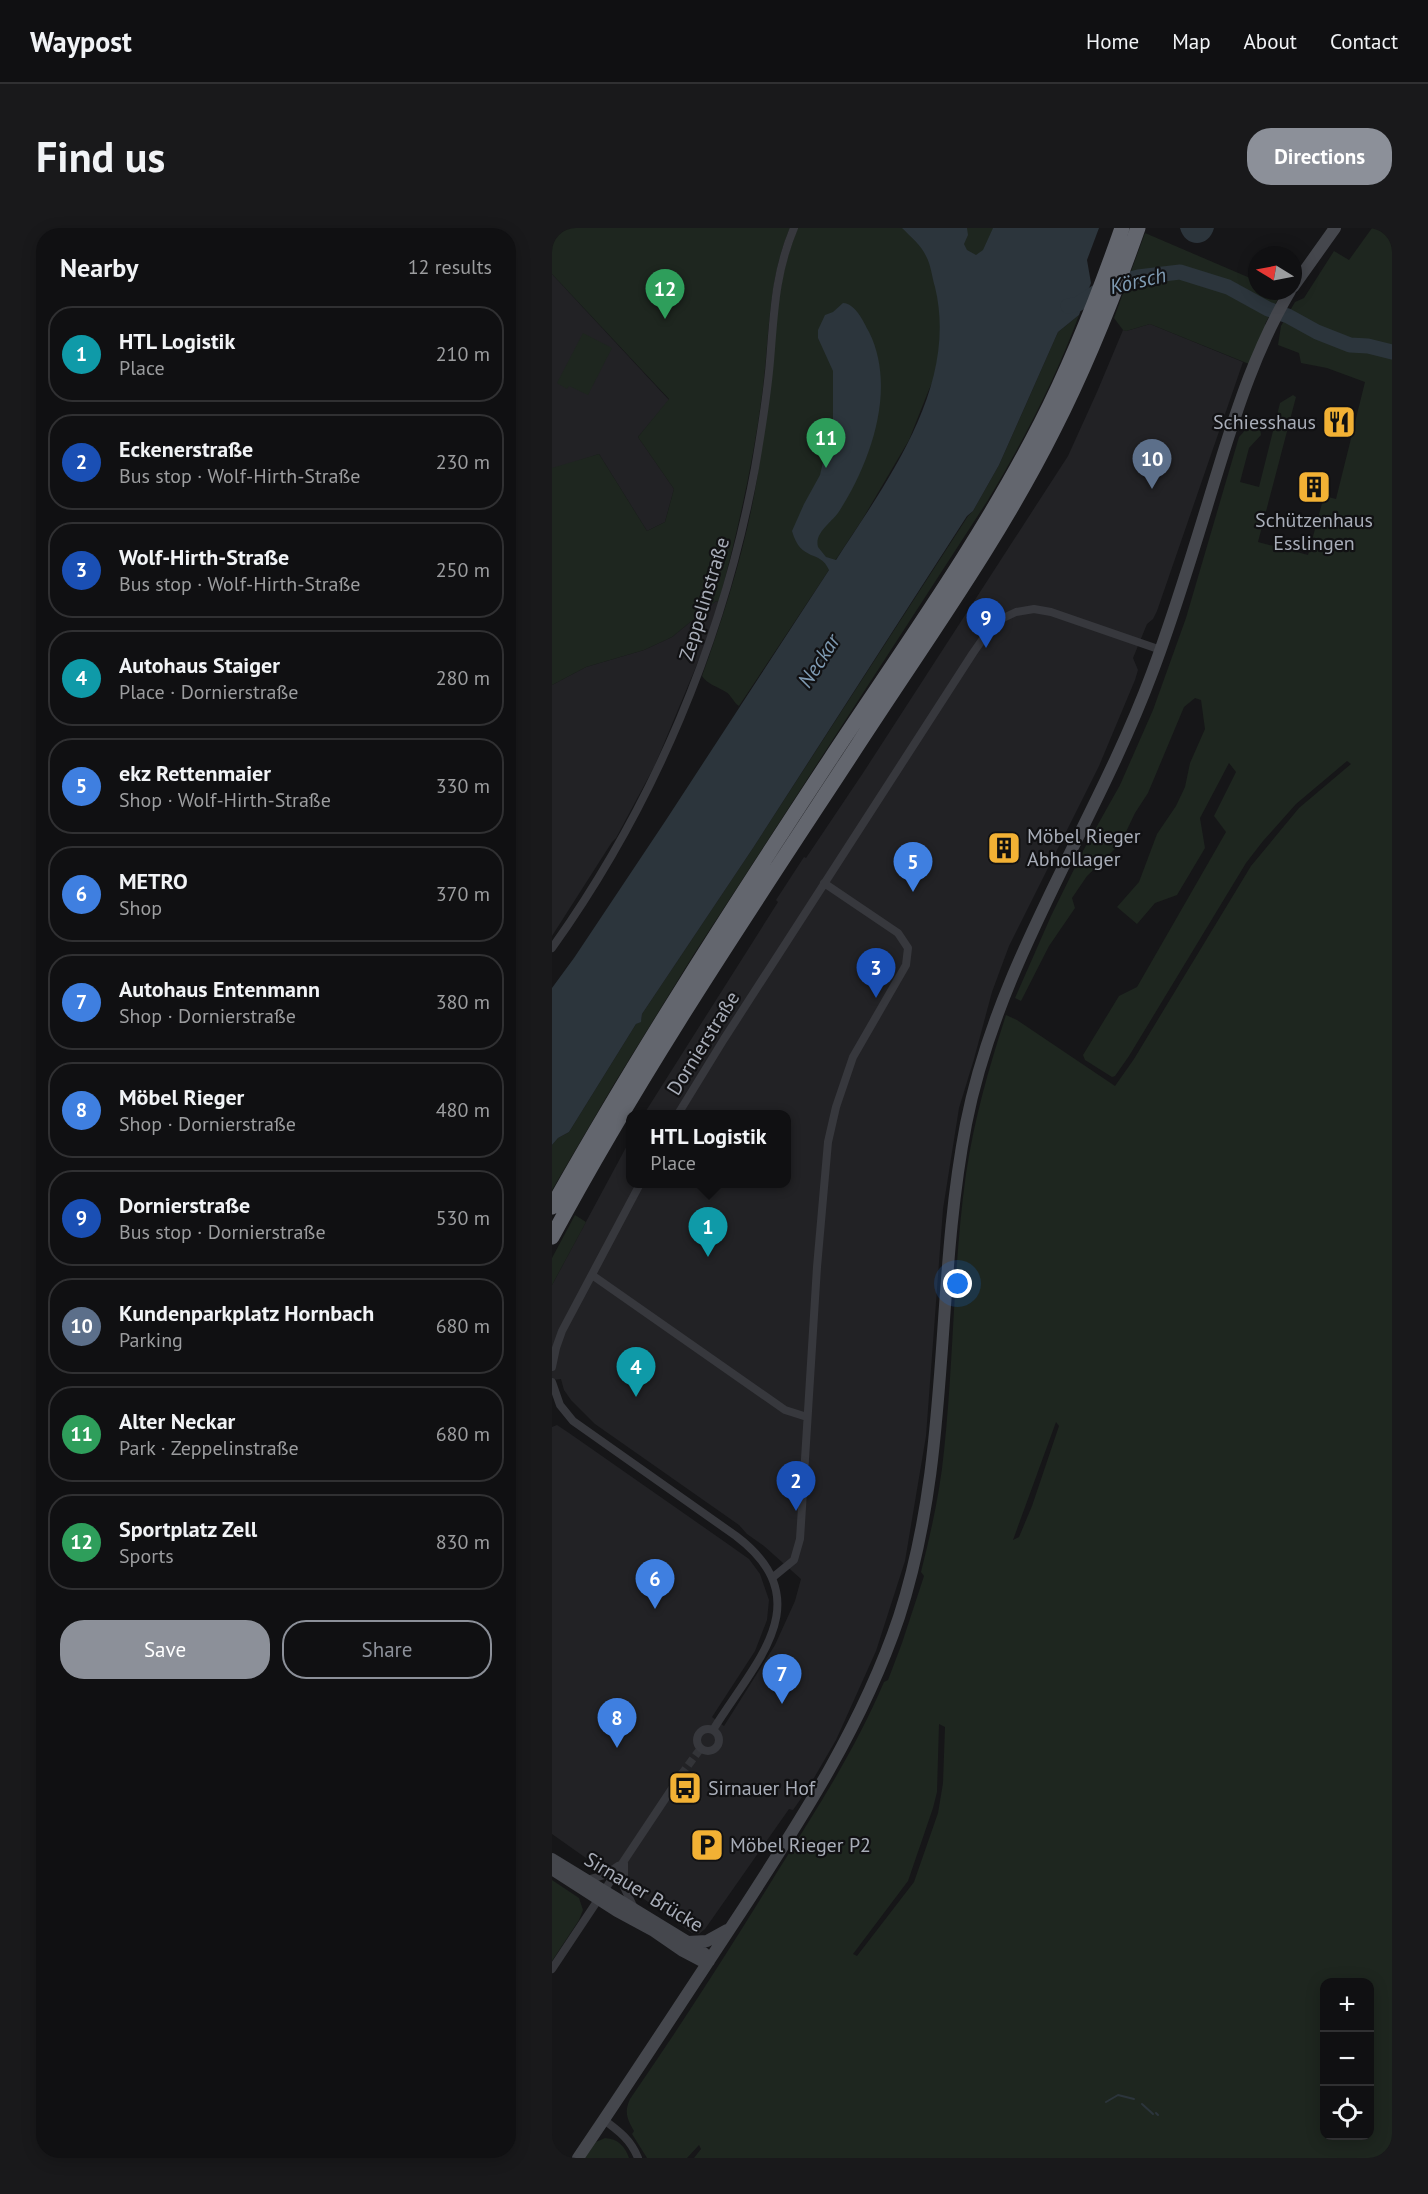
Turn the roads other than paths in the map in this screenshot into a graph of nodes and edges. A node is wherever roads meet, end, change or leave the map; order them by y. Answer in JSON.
{"nodes":[{"id":1,"x":794,"y":228,"type":"edge"},
{"id":2,"x":1122,"y":228,"type":"edge"},
{"id":3,"x":1138,"y":228,"type":"edge"},
{"id":4,"x":1335,"y":228,"type":"edge"},
{"id":5,"x":1302,"y":275,"type":"edge"},
{"id":6,"x":1286,"y":300,"type":"edge"},
{"id":7,"x":1161,"y":650,"type":"junction"},
{"id":8,"x":824,"y":883,"type":"junction"},
{"id":9,"x":552,"y":948,"type":"edge"},
{"id":10,"x":680,"y":1110,"type":"edge"},
{"id":11,"x":638,"y":1188,"type":"edge"},
{"id":12,"x":552,"y":1206,"type":"edge"},
{"id":13,"x":552,"y":1237,"type":"edge"},
{"id":14,"x":592,"y":1275,"type":"junction"},
{"id":15,"x":552,"y":1367,"type":"edge"},
{"id":16,"x":552,"y":1382,"type":"edge"},
{"id":17,"x":807,"y":1417,"type":"junction"},
{"id":18,"x":772,"y":1578,"type":"junction"},
{"id":19,"x":713,"y":1730,"type":"dead end"},
{"id":20,"x":681,"y":1775,"type":"tunnel mouth"},
{"id":21,"x":552,"y":1859,"type":"edge"},
{"id":22,"x":624,"y":1863,"type":"junction"},
{"id":23,"x":552,"y":1869,"type":"edge"},
{"id":24,"x":585,"y":1880,"type":"junction"},
{"id":25,"x":601,"y":1895,"type":"junction"},
{"id":26,"x":636,"y":1911,"type":"junction"},
{"id":27,"x":731,"y":1927,"type":"junction"},
{"id":28,"x":685,"y":1947,"type":"junction"},
{"id":29,"x":709,"y":1961,"type":"junction"},
{"id":30,"x":552,"y":1969,"type":"edge"},
{"id":31,"x":693,"y":1986,"type":"junction"},
{"id":32,"x":604,"y":2120,"type":"junction"},
{"id":33,"x":578,"y":2158,"type":"edge"},
{"id":34,"x":638,"y":2158,"type":"edge"}],
"edges":[{"from":1,"to":9,"type":"street","name":"Zeppelinstraße"},
{"from":2,"to":12,"type":"highway"},
{"from":3,"to":13,"type":"highway"},
{"from":4,"to":5,"type":"main road"},
{"from":6,"to":7,"type":"main road"},
{"from":7,"to":8,"type":"street","name":"Dornierstraße"},
{"from":7,"to":27,"type":"main road"},
{"from":8,"to":10,"type":"street","name":"Dornierstraße"},
{"from":8,"to":17,"type":"street"},
{"from":11,"to":14,"type":"street"},
{"from":14,"to":15,"type":"street"},
{"from":14,"to":17,"type":"street"},
{"from":16,"to":18,"type":"street"},
{"from":17,"to":18,"type":"street"},
{"from":18,"to":19,"type":"street"},
{"from":20,"to":22,"type":"street"},
{"from":21,"to":24,"type":"main road","name":"Sirnauer Brücke"},
{"from":22,"to":24,"type":"street"},
{"from":22,"to":25,"type":"street"},
{"from":22,"to":26,"type":"street"},
{"from":23,"to":25,"type":"main road","name":"Sirnauer Brücke"},
{"from":24,"to":25,"type":"main road","name":"Sirnauer Brücke"},
{"from":25,"to":26,"type":"main road","name":"Sirnauer Brücke"},
{"from":25,"to":28,"type":"main road","name":"Sirnauer Brücke"},
{"from":25,"to":30,"type":"street"},
{"from":26,"to":28,"type":"main road","name":"Sirnauer Brücke"},
{"from":27,"to":28,"type":"main road"},
{"from":27,"to":29,"type":"main road"},
{"from":28,"to":29,"type":"main road","name":"Sirnauer Brücke"},
{"from":28,"to":31,"type":"main road"},
{"from":29,"to":31,"type":"main road"},
{"from":31,"to":32,"type":"main road"},
{"from":32,"to":33,"type":"main road"},
{"from":32,"to":34,"type":"street"}]}
